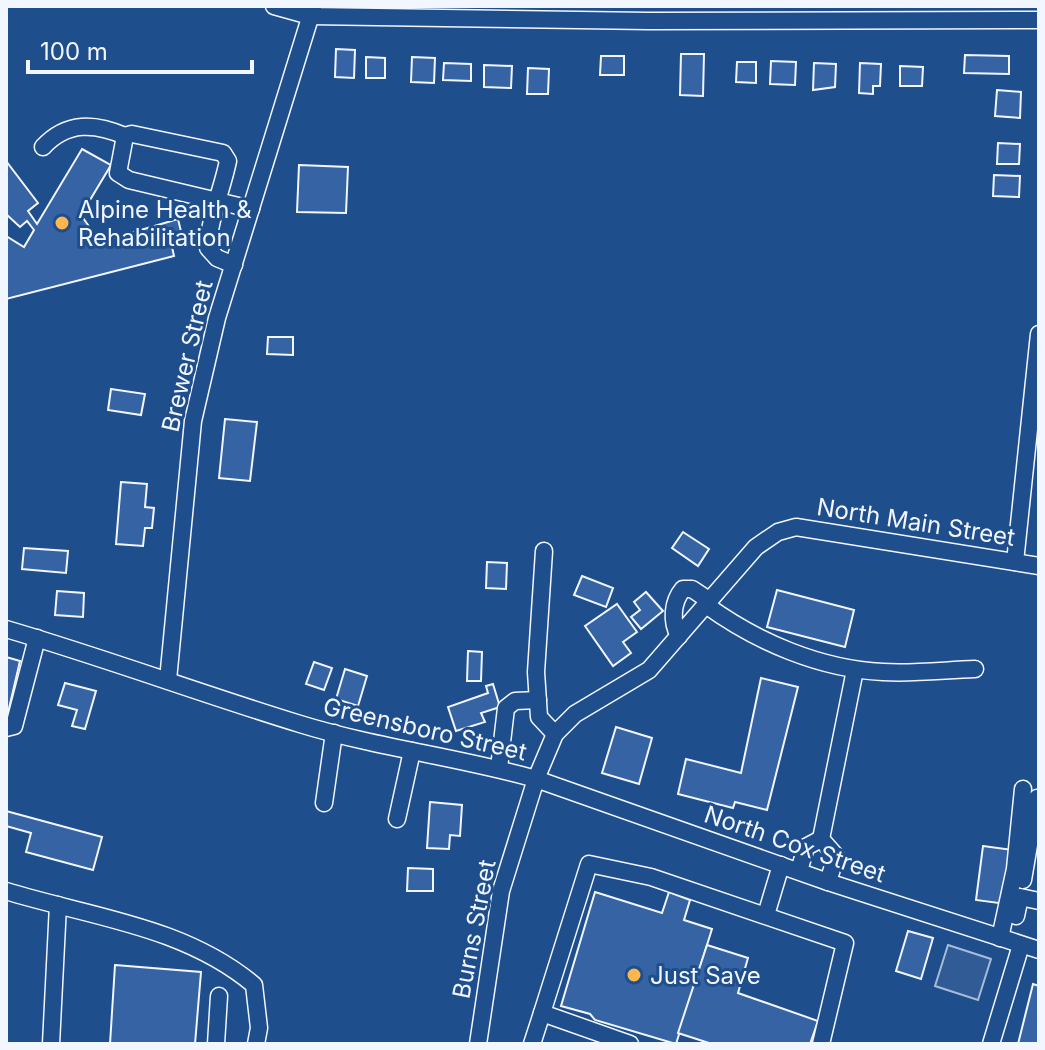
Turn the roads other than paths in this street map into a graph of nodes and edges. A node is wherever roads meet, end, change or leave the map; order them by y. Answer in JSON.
{"nodes":[{"id":1,"x":274,"y":6,"type":"edge"},
{"id":2,"x":312,"y":11,"type":"edge"},
{"id":3,"x":1039,"y":20,"type":"edge"},
{"id":4,"x":125,"y":136,"type":"junction"},
{"id":5,"x":43,"y":147,"type":"dead end"},
{"id":6,"x":219,"y":201,"type":"junction"},
{"id":7,"x":251,"y":209,"type":"junction"},
{"id":8,"x":234,"y":265,"type":"junction"},
{"id":9,"x":1039,"y":334,"type":"edge"},
{"id":10,"x":1035,"y":409,"type":"edge"},
{"id":11,"x":544,"y":551,"type":"dead end"},
{"id":12,"x":748,"y":558,"type":"joint"},
{"id":13,"x":1015,"y":562,"type":"junction"},
{"id":14,"x":1039,"y":566,"type":"edge"},
{"id":15,"x":708,"y":603,"type":"junction"},
{"id":16,"x":6,"y":629,"type":"edge"},
{"id":17,"x":679,"y":636,"type":"junction"},
{"id":18,"x":37,"y":638,"type":"junction"},
{"id":19,"x":975,"y":669,"type":"dead end"},
{"id":20,"x":855,"y":670,"type":"junction"},
{"id":21,"x":168,"y":680,"type":"junction"},
{"id":22,"x":538,"y":700,"type":"junction"},
{"id":23,"x":6,"y":728,"type":"edge"},
{"id":24,"x":334,"y":733,"type":"junction"},
{"id":25,"x":555,"y":734,"type":"junction"},
{"id":26,"x":412,"y":751,"type":"junction"},
{"id":27,"x":499,"y":768,"type":"junction"},
{"id":28,"x":536,"y":779,"type":"junction"},
{"id":29,"x":1030,"y":793,"type":"edge"},
{"id":30,"x":324,"y":803,"type":"dead end"},
{"id":31,"x":397,"y":819,"type":"dead end"},
{"id":32,"x":821,"y":839,"type":"junction"},
{"id":33,"x":781,"y":865,"type":"junction"},
{"id":34,"x":799,"y":871,"type":"junction"},
{"id":35,"x":828,"y":882,"type":"junction"},
{"id":36,"x":6,"y":891,"type":"edge"},
{"id":37,"x":1020,"y":897,"type":"junction"},
{"id":38,"x":1039,"y":901,"type":"edge"},
{"id":39,"x":58,"y":905,"type":"junction"},
{"id":40,"x":766,"y":915,"type":"junction"},
{"id":41,"x":1011,"y":941,"type":"junction"},
{"id":42,"x":1039,"y":950,"type":"edge"},
{"id":43,"x":219,"y":996,"type":"dead end"},
{"id":44,"x":542,"y":1013,"type":"junction"},
{"id":45,"x":601,"y":1039,"type":"edge"},
{"id":46,"x":51,"y":1044,"type":"edge"},
{"id":47,"x":216,"y":1044,"type":"edge"},
{"id":48,"x":256,"y":1044,"type":"edge"},
{"id":49,"x":478,"y":1044,"type":"edge"},
{"id":50,"x":532,"y":1044,"type":"edge"},
{"id":51,"x":630,"y":1044,"type":"edge"},
{"id":52,"x":821,"y":1044,"type":"edge"},
{"id":53,"x":991,"y":1044,"type":"edge"}],
"edges":[{"from":1,"to":2,"type":"street"},
{"from":2,"to":3,"type":"street"},
{"from":2,"to":7,"type":"street","name":"Brewer Street"},
{"from":4,"to":5,"type":"street"},
{"from":4,"to":6,"type":"street"},
{"from":4,"to":6,"type":"street"},
{"from":6,"to":7,"type":"street"},
{"from":6,"to":8,"type":"street"},
{"from":7,"to":8,"type":"street","name":"Brewer Street"},
{"from":8,"to":21,"type":"street","name":"Brewer Street"},
{"from":9,"to":10,"type":"street"},
{"from":10,"to":13,"type":"street"},
{"from":11,"to":22,"type":"street"},
{"from":12,"to":13,"type":"street","name":"North Main Street"},
{"from":12,"to":15,"type":"street","name":"Greensboro Street"},
{"from":13,"to":14,"type":"street","name":"North Main Street"},
{"from":15,"to":17,"type":"street","name":"Greensboro Street"},
{"from":15,"to":17,"type":"street"},
{"from":15,"to":20,"type":"street"},
{"from":16,"to":18,"type":"street","name":"Greensboro Street"},
{"from":17,"to":25,"type":"street","name":"Greensboro Street"},
{"from":18,"to":21,"type":"street","name":"Greensboro Street"},
{"from":18,"to":23,"type":"street"},
{"from":19,"to":20,"type":"street"},
{"from":20,"to":32,"type":"street"},
{"from":21,"to":24,"type":"street","name":"Greensboro Street"},
{"from":22,"to":25,"type":"street"},
{"from":22,"to":27,"type":"street"},
{"from":24,"to":26,"type":"street","name":"Greensboro Street"},
{"from":24,"to":30,"type":"street"},
{"from":25,"to":28,"type":"street","name":"Greensboro Street"},
{"from":26,"to":27,"type":"street","name":"Greensboro Street"},
{"from":26,"to":31,"type":"street"},
{"from":27,"to":28,"type":"street","name":"Greensboro Street"},
{"from":28,"to":33,"type":"street","name":"North Cox Street"},
{"from":28,"to":49,"type":"street","name":"Burns Street"},
{"from":29,"to":37,"type":"street"},
{"from":29,"to":41,"type":"street"},
{"from":32,"to":34,"type":"street"},
{"from":32,"to":35,"type":"street"},
{"from":33,"to":34,"type":"street","name":"North Cox Street"},
{"from":33,"to":40,"type":"street"},
{"from":34,"to":35,"type":"street","name":"North Cox Street"},
{"from":35,"to":41,"type":"street","name":"North Cox Street"},
{"from":36,"to":39,"type":"street"},
{"from":37,"to":38,"type":"street"},
{"from":37,"to":41,"type":"street"},
{"from":39,"to":46,"type":"street"},
{"from":39,"to":48,"type":"street"},
{"from":40,"to":44,"type":"street"},
{"from":40,"to":52,"type":"street"},
{"from":41,"to":42,"type":"street","name":"North Cox Street"},
{"from":41,"to":53,"type":"street"},
{"from":43,"to":47,"type":"street"},
{"from":44,"to":45,"type":"street"},
{"from":44,"to":50,"type":"street"},
{"from":45,"to":51,"type":"street"}]}
